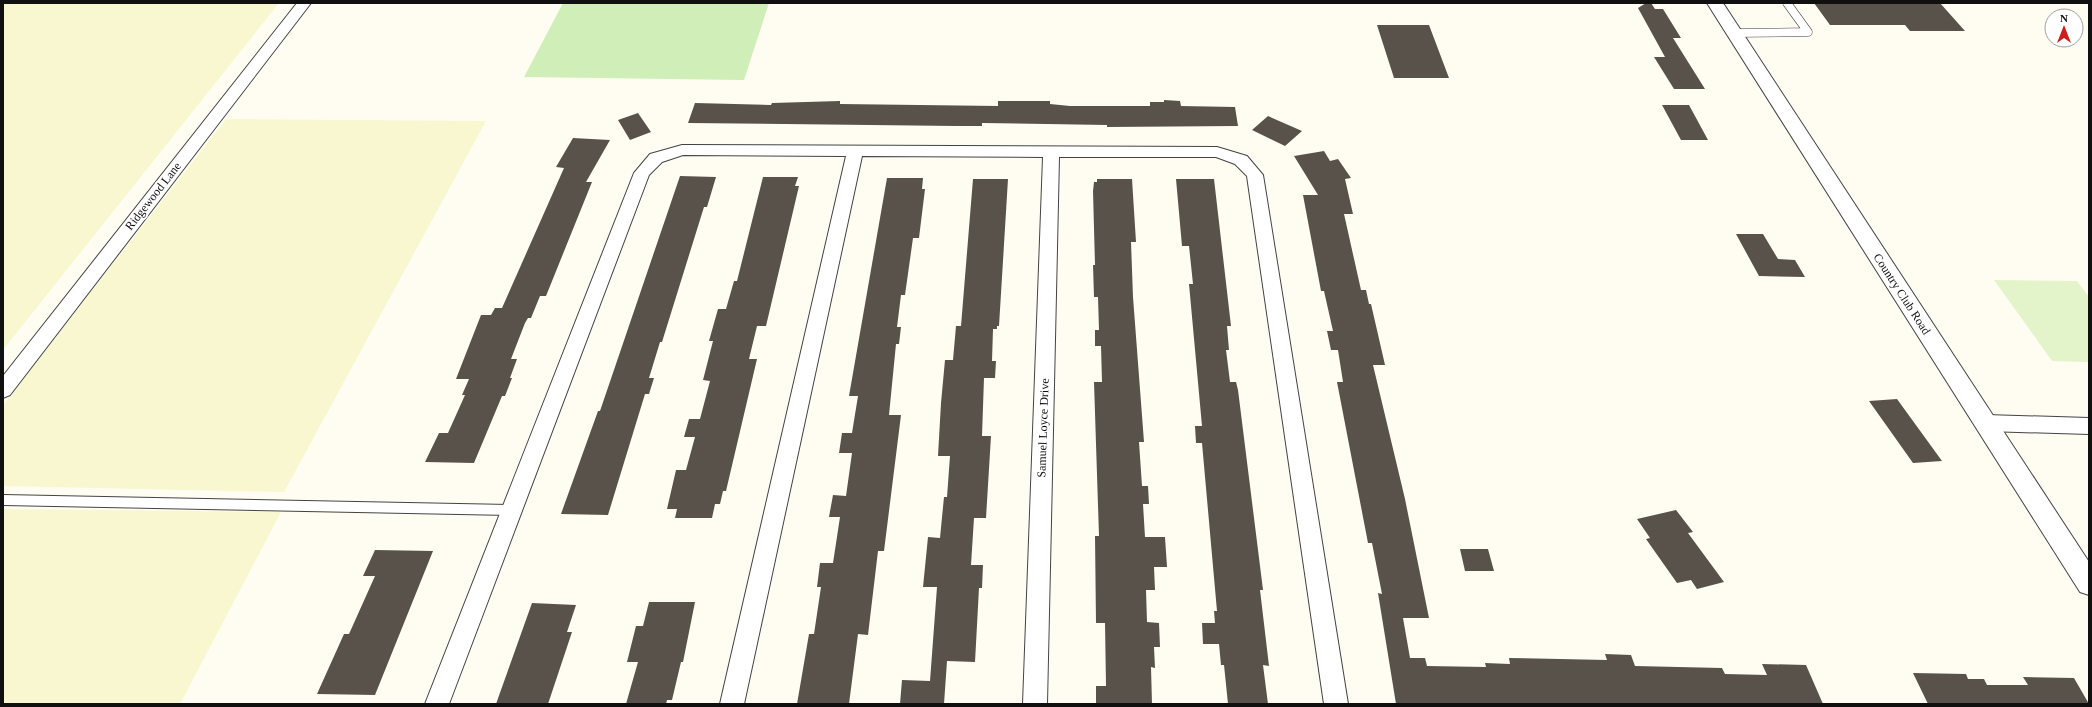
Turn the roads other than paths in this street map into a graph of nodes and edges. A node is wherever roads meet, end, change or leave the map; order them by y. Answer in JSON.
{"nodes":[{"id":1,"x":304,"y":3,"type":"edge"},
{"id":2,"x":1715,"y":3,"type":"edge"},
{"id":3,"x":1787,"y":3,"type":"edge"},
{"id":4,"x":1734,"y":33,"type":"junction"},
{"id":5,"x":855,"y":151,"type":"junction"},
{"id":6,"x":1051,"y":153,"type":"junction"},
{"id":7,"x":3,"y":390,"type":"edge"},
{"id":8,"x":1986,"y":424,"type":"junction"},
{"id":9,"x":2089,"y":426,"type":"edge"},
{"id":10,"x":3,"y":500,"type":"edge"},
{"id":11,"x":511,"y":510,"type":"junction"},
{"id":12,"x":2089,"y":584,"type":"edge"},
{"id":13,"x":437,"y":704,"type":"edge"},
{"id":14,"x":732,"y":704,"type":"edge"},
{"id":15,"x":1035,"y":704,"type":"edge"},
{"id":16,"x":1336,"y":704,"type":"edge"}],
"edges":[{"from":1,"to":7,"type":"street","name":"Ridgewood Lane"},
{"from":2,"to":4,"type":"street","name":"Country Club Road"},
{"from":3,"to":4,"type":"lane"},
{"from":4,"to":8,"type":"street","name":"Country Club Road"},
{"from":5,"to":6,"type":"street"},
{"from":5,"to":11,"type":"street"},
{"from":5,"to":14,"type":"street"},
{"from":6,"to":15,"type":"street","name":"Samuel Loyce Drive"},
{"from":6,"to":16,"type":"street"},
{"from":8,"to":9,"type":"street"},
{"from":8,"to":12,"type":"street","name":"Country Club Road"},
{"from":10,"to":11,"type":"lane"},
{"from":11,"to":13,"type":"street"}]}
